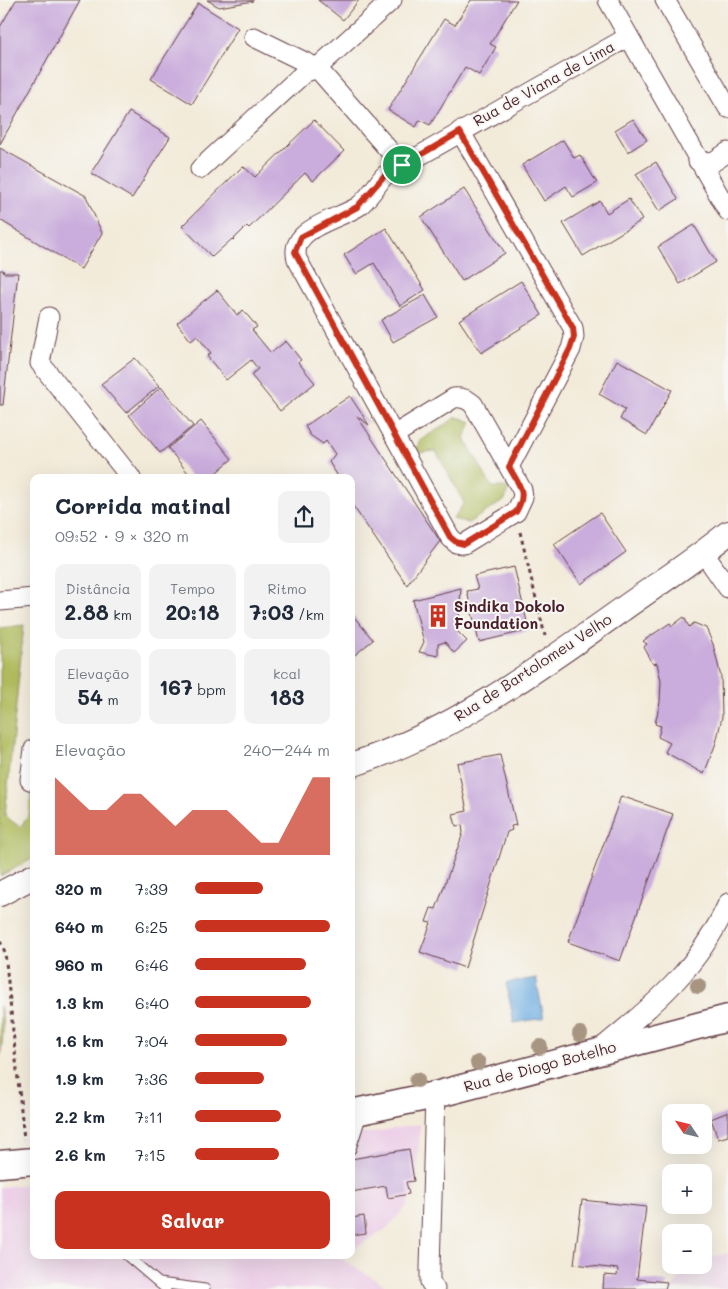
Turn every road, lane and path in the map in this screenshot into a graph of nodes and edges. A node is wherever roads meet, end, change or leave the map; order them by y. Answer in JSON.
{"nodes":[{"id":1,"x":392,"y":0,"type":"edge"},
{"id":2,"x":608,"y":0,"type":"edge"},
{"id":3,"x":665,"y":0,"type":"edge"},
{"id":4,"x":254,"y":37,"type":"dead end"},
{"id":5,"x":628,"y":37,"type":"junction"},
{"id":6,"x":317,"y":68,"type":"junction"},
{"id":7,"x":728,"y":108,"type":"edge"},
{"id":8,"x":460,"y":132,"type":"junction"},
{"id":9,"x":728,"y":152,"type":"edge"},
{"id":10,"x":698,"y":160,"type":"junction"},
{"id":11,"x":402,"y":165,"type":"junction"},
{"id":12,"x":200,"y":169,"type":"dead end"},
{"id":13,"x":728,"y":211,"type":"edge"},
{"id":14,"x":49,"y":317,"type":"dead end"},
{"id":15,"x":394,"y":435,"type":"junction"},
{"id":16,"x":509,"y":467,"type":"junction"},
{"id":17,"x":128,"y":474,"type":"edge"},
{"id":18,"x":516,"y":512,"type":"junction"},
{"id":19,"x":728,"y":533,"type":"edge"},
{"id":20,"x":703,"y":552,"type":"junction"},
{"id":21,"x":728,"y":588,"type":"edge"},
{"id":22,"x":30,"y":598,"type":"edge"},
{"id":23,"x":0,"y":602,"type":"edge"},
{"id":24,"x":551,"y":660,"type":"junction"},
{"id":25,"x":355,"y":764,"type":"edge"},
{"id":26,"x":30,"y":878,"type":"edge"},
{"id":27,"x":0,"y":894,"type":"edge"},
{"id":28,"x":728,"y":903,"type":"edge"},
{"id":29,"x":0,"y":941,"type":"edge"},
{"id":30,"x":728,"y":1018,"type":"edge"},
{"id":31,"x":595,"y":1053,"type":"junction"},
{"id":32,"x":435,"y":1095,"type":"junction"},
{"id":33,"x":357,"y":1112,"type":"edge"},
{"id":34,"x":20,"y":1162,"type":"edge"},
{"id":35,"x":131,"y":1259,"type":"edge"},
{"id":36,"x":162,"y":1286,"type":"edge"},
{"id":37,"x":205,"y":1289,"type":"edge"},
{"id":38,"x":435,"y":1289,"type":"edge"}],
"edges":[{"from":1,"to":6,"type":"street"},
{"from":2,"to":5,"type":"street"},
{"from":3,"to":7,"type":"street"},
{"from":4,"to":6,"type":"street"},
{"from":5,"to":8,"type":"street","name":"Rua de Viana de Lima"},
{"from":5,"to":10,"type":"street"},
{"from":6,"to":11,"type":"street"},
{"from":6,"to":12,"type":"street"},
{"from":8,"to":11,"type":"street","name":"Rua de Viana de Lima"},
{"from":8,"to":16,"type":"street","name":"Rua de Viana de Lima"},
{"from":9,"to":10,"type":"street"},
{"from":10,"to":13,"type":"street"},
{"from":11,"to":15,"type":"street","name":"Rua de Viana de Lima"},
{"from":14,"to":17,"type":"street"},
{"from":15,"to":16,"type":"street"},
{"from":15,"to":18,"type":"street","name":"Rua de Viana de Lima"},
{"from":16,"to":18,"type":"street"},
{"from":18,"to":24,"type":"path"},
{"from":19,"to":20,"type":"street","name":"Rua de Bartolomeu Velho"},
{"from":20,"to":21,"type":"street"},
{"from":20,"to":24,"type":"street","name":"Rua de Bartolomeu Velho"},
{"from":22,"to":23,"type":"street"},
{"from":24,"to":25,"type":"street","name":"Rua de Bartolomeu Velho"},
{"from":26,"to":27,"type":"street"},
{"from":28,"to":31,"type":"street"},
{"from":29,"to":34,"type":"path"},
{"from":30,"to":31,"type":"main road","name":"Rua de Diogo Botelho"},
{"from":31,"to":32,"type":"main road","name":"Rua de Diogo Botelho"},
{"from":32,"to":33,"type":"main road","name":"Rua de Diogo Botelho"},
{"from":32,"to":38,"type":"street"},
{"from":35,"to":36,"type":"lane"},
{"from":36,"to":37,"type":"lane"}]}
